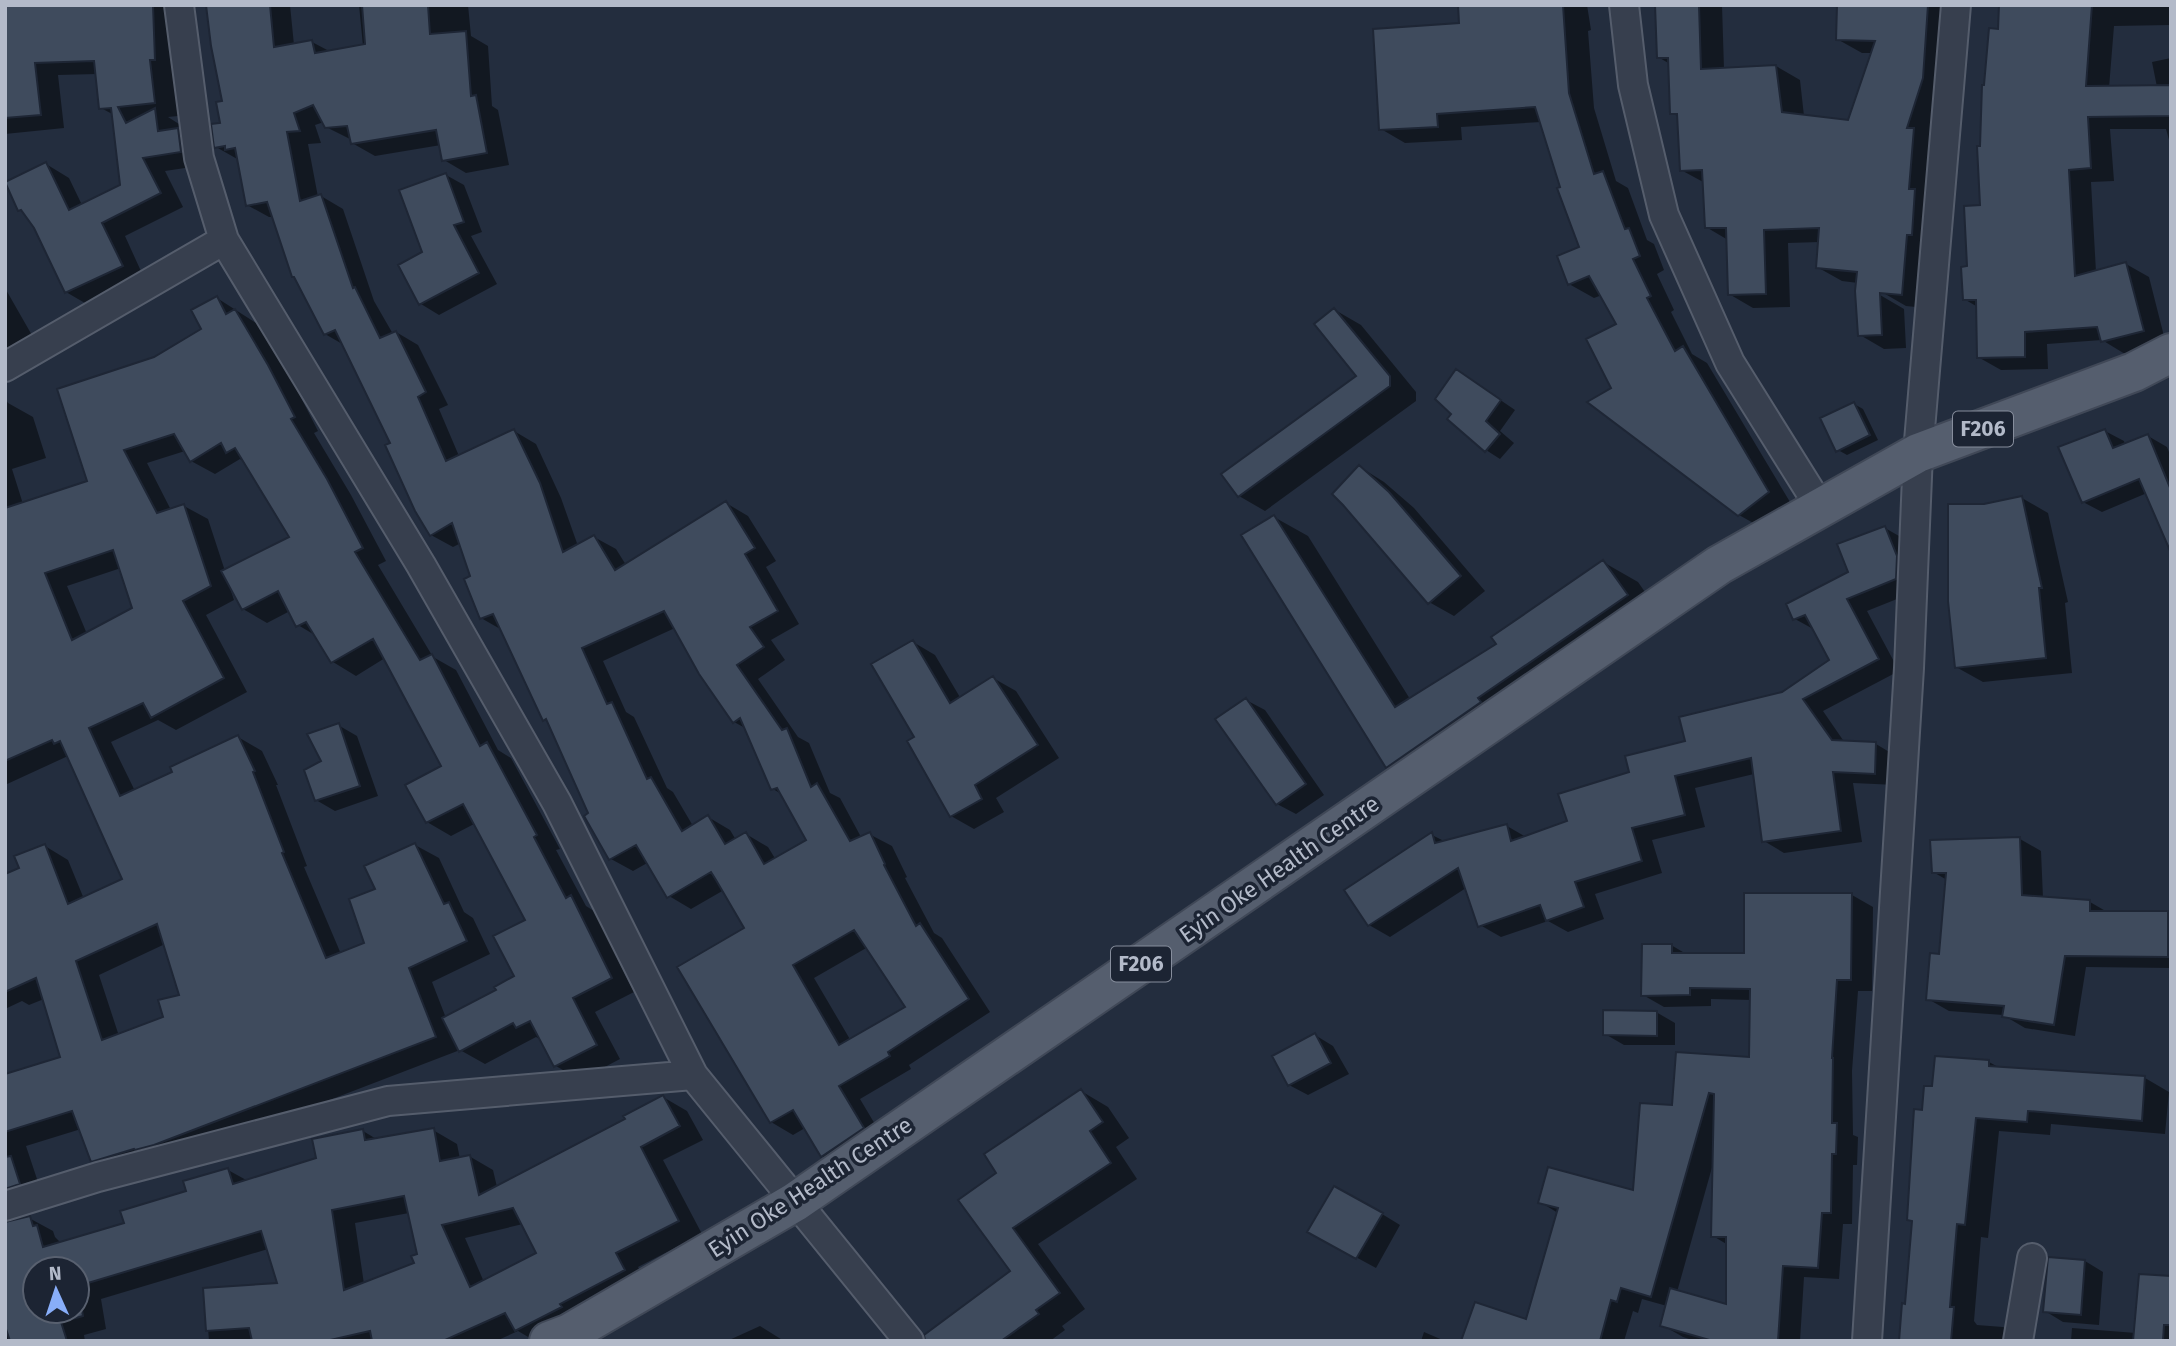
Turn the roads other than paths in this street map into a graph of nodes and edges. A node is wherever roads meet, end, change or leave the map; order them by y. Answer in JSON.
{"nodes":[{"id":1,"x":179,"y":5,"type":"edge"},
{"id":2,"x":1624,"y":5,"type":"edge"},
{"id":3,"x":1956,"y":5,"type":"edge"},
{"id":4,"x":224,"y":240,"type":"junction"},
{"id":5,"x":2171,"y":353,"type":"edge"},
{"id":6,"x":5,"y":367,"type":"edge"},
{"id":7,"x":1918,"y":453,"type":"junction"},
{"id":8,"x":1812,"y":513,"type":"junction"},
{"id":9,"x":694,"y":1075,"type":"junction"},
{"id":10,"x":795,"y":1202,"type":"junction"},
{"id":11,"x":5,"y":1206,"type":"edge"},
{"id":12,"x":2032,"y":1258,"type":"dead end"},
{"id":13,"x":549,"y":1341,"type":"edge"},
{"id":14,"x":909,"y":1341,"type":"edge"},
{"id":15,"x":1867,"y":1341,"type":"edge"},
{"id":16,"x":2018,"y":1341,"type":"edge"}],
"edges":[{"from":1,"to":4,"type":"street"},
{"from":2,"to":8,"type":"street"},
{"from":3,"to":7,"type":"street"},
{"from":4,"to":6,"type":"street"},
{"from":4,"to":9,"type":"street"},
{"from":5,"to":7,"type":"main road","number":"F206"},
{"from":7,"to":8,"type":"main road","number":"F206"},
{"from":7,"to":15,"type":"street"},
{"from":8,"to":10,"type":"main road","name":"Eyin Oke Health Centre","number":"F206"},
{"from":9,"to":10,"type":"street"},
{"from":9,"to":11,"type":"street"},
{"from":10,"to":13,"type":"main road","name":"Eyin Oke Health Centre","number":"F206"},
{"from":10,"to":14,"type":"street"},
{"from":12,"to":16,"type":"street"}]}
